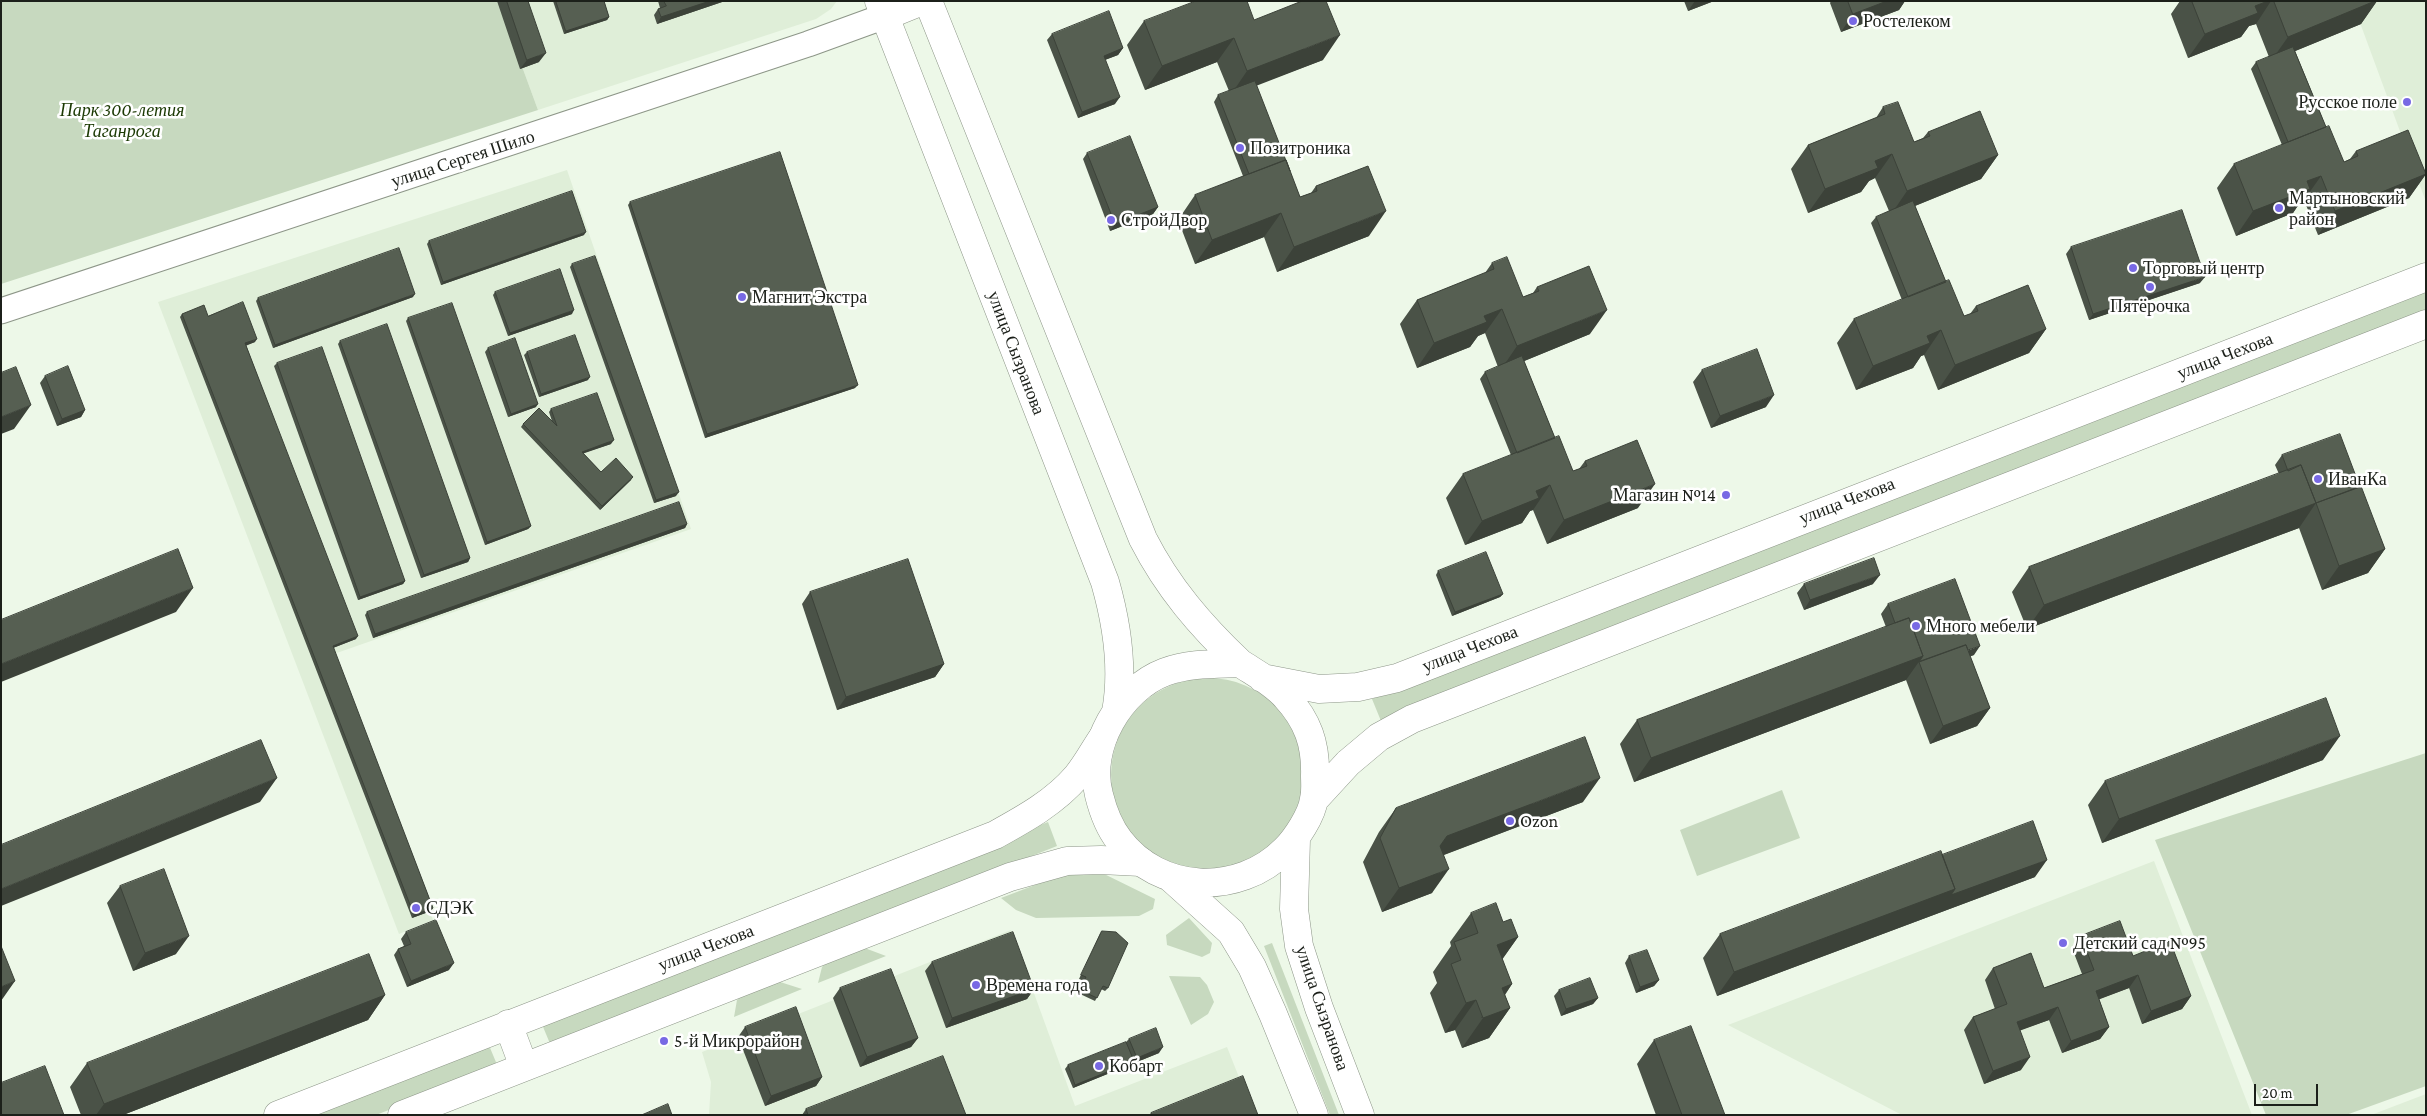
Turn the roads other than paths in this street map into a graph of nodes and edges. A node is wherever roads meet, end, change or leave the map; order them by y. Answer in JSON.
{"nodes":[{"id":1,"x":922,"y":1,"type":"edge"},
{"id":2,"x":928,"y":1,"type":"edge"},
{"id":3,"x":882,"y":9,"type":"edge"},
{"id":4,"x":2426,"y":276,"type":"edge"},
{"id":5,"x":1,"y":311,"type":"edge"},
{"id":6,"x":2426,"y":324,"type":"edge"},
{"id":7,"x":1251,"y":671,"type":"junction"},
{"id":8,"x":1116,"y":712,"type":"junction"},
{"id":9,"x":1103,"y":737,"type":"junction"},
{"id":10,"x":1314,"y":800,"type":"junction"},
{"id":11,"x":1296,"y":839,"type":"junction"},
{"id":12,"x":1141,"y":862,"type":"junction"},
{"id":13,"x":1171,"y":878,"type":"junction"},
{"id":14,"x":508,"y":1024,"type":"junction"},
{"id":15,"x":524,"y":1067,"type":"junction"},
{"id":16,"x":278,"y":1115,"type":"edge"},
{"id":17,"x":402,"y":1115,"type":"edge"},
{"id":18,"x":1314,"y":1115,"type":"edge"},
{"id":19,"x":1360,"y":1115,"type":"edge"}],
"edges":[{"from":1,"to":3,"type":"main road","name":"улица Сергея Шило"},
{"from":2,"to":7,"type":"main road"},
{"from":3,"to":5,"type":"street","name":"улица Сергея Шило"},
{"from":3,"to":8,"type":"main road","name":"улица Сызранова"},
{"from":4,"to":7,"type":"main road","name":"улица Чехова"},
{"from":6,"to":10,"type":"main road"},
{"from":7,"to":8,"type":"main road","name":"улица Чехова"},
{"from":7,"to":10,"type":"main road"},
{"from":8,"to":9,"type":"main road"},
{"from":9,"to":12,"type":"main road"},
{"from":9,"to":14,"type":"main road","name":"улица Чехова"},
{"from":10,"to":11,"type":"main road"},
{"from":11,"to":13,"type":"main road"},
{"from":11,"to":19,"type":"main road","name":"улица Сызранова"},
{"from":12,"to":13,"type":"main road"},
{"from":12,"to":15,"type":"main road"},
{"from":13,"to":18,"type":"main road"},
{"from":14,"to":15,"type":"main road"},
{"from":14,"to":16,"type":"main road","name":"улица Чехова"},
{"from":15,"to":17,"type":"main road"}]}
